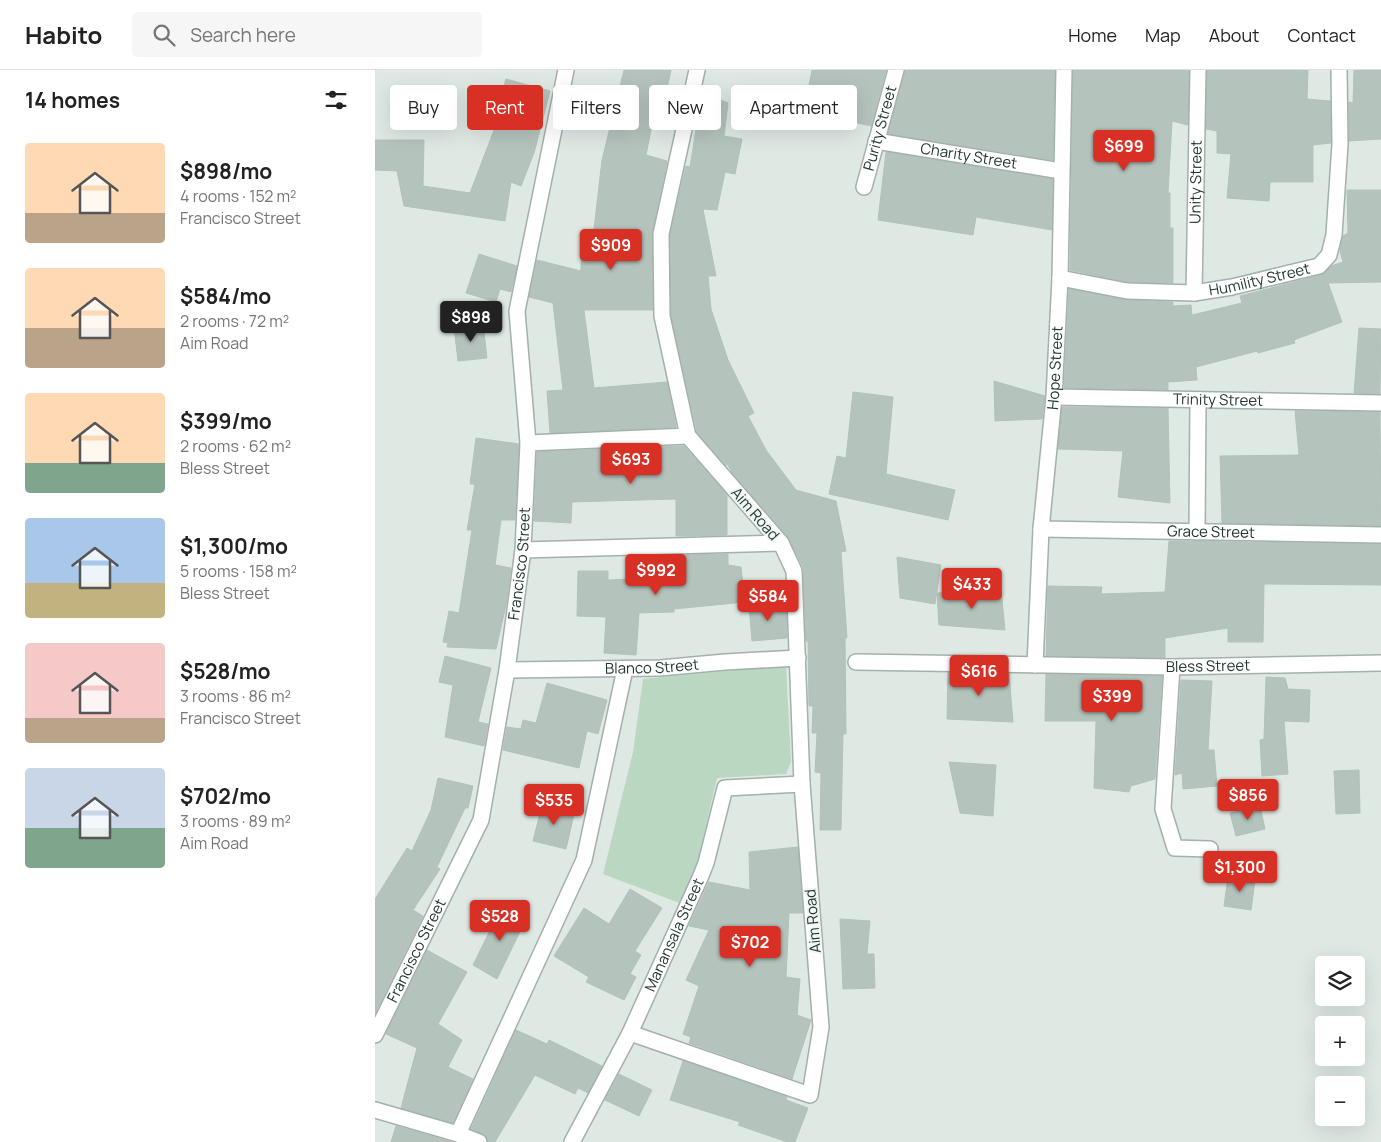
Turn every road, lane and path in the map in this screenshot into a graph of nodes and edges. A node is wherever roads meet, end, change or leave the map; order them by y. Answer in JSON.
{"nodes":[{"id":1,"x":566,"y":70,"type":"edge"},
{"id":2,"x":697,"y":70,"type":"edge"},
{"id":3,"x":896,"y":70,"type":"edge"},
{"id":4,"x":1064,"y":70,"type":"edge"},
{"id":5,"x":1198,"y":70,"type":"edge"},
{"id":6,"x":1339,"y":70,"type":"edge"},
{"id":7,"x":876,"y":141,"type":"junction"},
{"id":8,"x":1061,"y":171,"type":"junction"},
{"id":9,"x":864,"y":187,"type":"dead end"},
{"id":10,"x":1060,"y":278,"type":"junction"},
{"id":11,"x":1194,"y":293,"type":"junction"},
{"id":12,"x":1054,"y":397,"type":"junction"},
{"id":13,"x":1197,"y":400,"type":"junction"},
{"id":14,"x":1381,"y":403,"type":"edge"},
{"id":15,"x":688,"y":436,"type":"junction"},
{"id":16,"x":529,"y":442,"type":"junction"},
{"id":17,"x":1041,"y":529,"type":"junction"},
{"id":18,"x":1197,"y":532,"type":"junction"},
{"id":19,"x":1381,"y":535,"type":"edge"},
{"id":20,"x":781,"y":543,"type":"junction"},
{"id":21,"x":523,"y":550,"type":"junction"},
{"id":22,"x":798,"y":658,"type":"junction"},
{"id":23,"x":856,"y":662,"type":"dead end"},
{"id":24,"x":1381,"y":663,"type":"edge"},
{"id":25,"x":1035,"y":665,"type":"junction"},
{"id":26,"x":1172,"y":667,"type":"junction"},
{"id":27,"x":625,"y":669,"type":"junction"},
{"id":28,"x":507,"y":670,"type":"junction"},
{"id":29,"x":802,"y":784,"type":"junction"},
{"id":30,"x":1210,"y":849,"type":"dead end"},
{"id":31,"x":630,"y":1034,"type":"junction"},
{"id":32,"x":375,"y":1035,"type":"edge"},
{"id":33,"x":375,"y":1110,"type":"edge"},
{"id":34,"x":458,"y":1134,"type":"junction"},
{"id":35,"x":479,"y":1142,"type":"edge"},
{"id":36,"x":572,"y":1142,"type":"edge"}],
"edges":[{"from":1,"to":16,"type":"street","name":"Francisco Street"},
{"from":2,"to":15,"type":"street","name":"Aim Road"},
{"from":3,"to":7,"type":"street","name":"Purity Street"},
{"from":4,"to":8,"type":"street","name":"Hope Street"},
{"from":5,"to":11,"type":"street","name":"Unity Street"},
{"from":6,"to":11,"type":"street","name":"Humility Street"},
{"from":7,"to":8,"type":"street","name":"Charity Street"},
{"from":7,"to":9,"type":"street","name":"Purity Street"},
{"from":8,"to":10,"type":"street","name":"Hope Street"},
{"from":10,"to":11,"type":"street","name":"Humility Street"},
{"from":10,"to":12,"type":"street","name":"Hope Street"},
{"from":12,"to":13,"type":"street","name":"Trinity Street"},
{"from":12,"to":17,"type":"street","name":"Hope Street"},
{"from":13,"to":14,"type":"street","name":"Trinity Street"},
{"from":13,"to":18,"type":"street"},
{"from":15,"to":16,"type":"street"},
{"from":15,"to":20,"type":"street","name":"Aim Road"},
{"from":16,"to":21,"type":"street","name":"Francisco Street"},
{"from":17,"to":18,"type":"street","name":"Grace Street"},
{"from":17,"to":25,"type":"street","name":"Hope Street"},
{"from":18,"to":19,"type":"street","name":"Grace Street"},
{"from":20,"to":21,"type":"street"},
{"from":20,"to":22,"type":"street","name":"Aim Road"},
{"from":21,"to":28,"type":"street","name":"Francisco Street"},
{"from":22,"to":27,"type":"street","name":"Blanco Street"},
{"from":22,"to":29,"type":"street","name":"Aim Road"},
{"from":23,"to":25,"type":"street","name":"Bless Street"},
{"from":24,"to":26,"type":"street","name":"Bless Street"},
{"from":25,"to":26,"type":"street","name":"Bless Street"},
{"from":26,"to":30,"type":"street"},
{"from":27,"to":28,"type":"street","name":"Blanco Street"},
{"from":27,"to":34,"type":"street"},
{"from":28,"to":32,"type":"street","name":"Francisco Street"},
{"from":29,"to":31,"type":"street","name":"Manansala Street"},
{"from":29,"to":31,"type":"street","name":"Aim Road"},
{"from":31,"to":36,"type":"street","name":"Manansala Street"},
{"from":33,"to":34,"type":"street"},
{"from":34,"to":35,"type":"street"}]}
